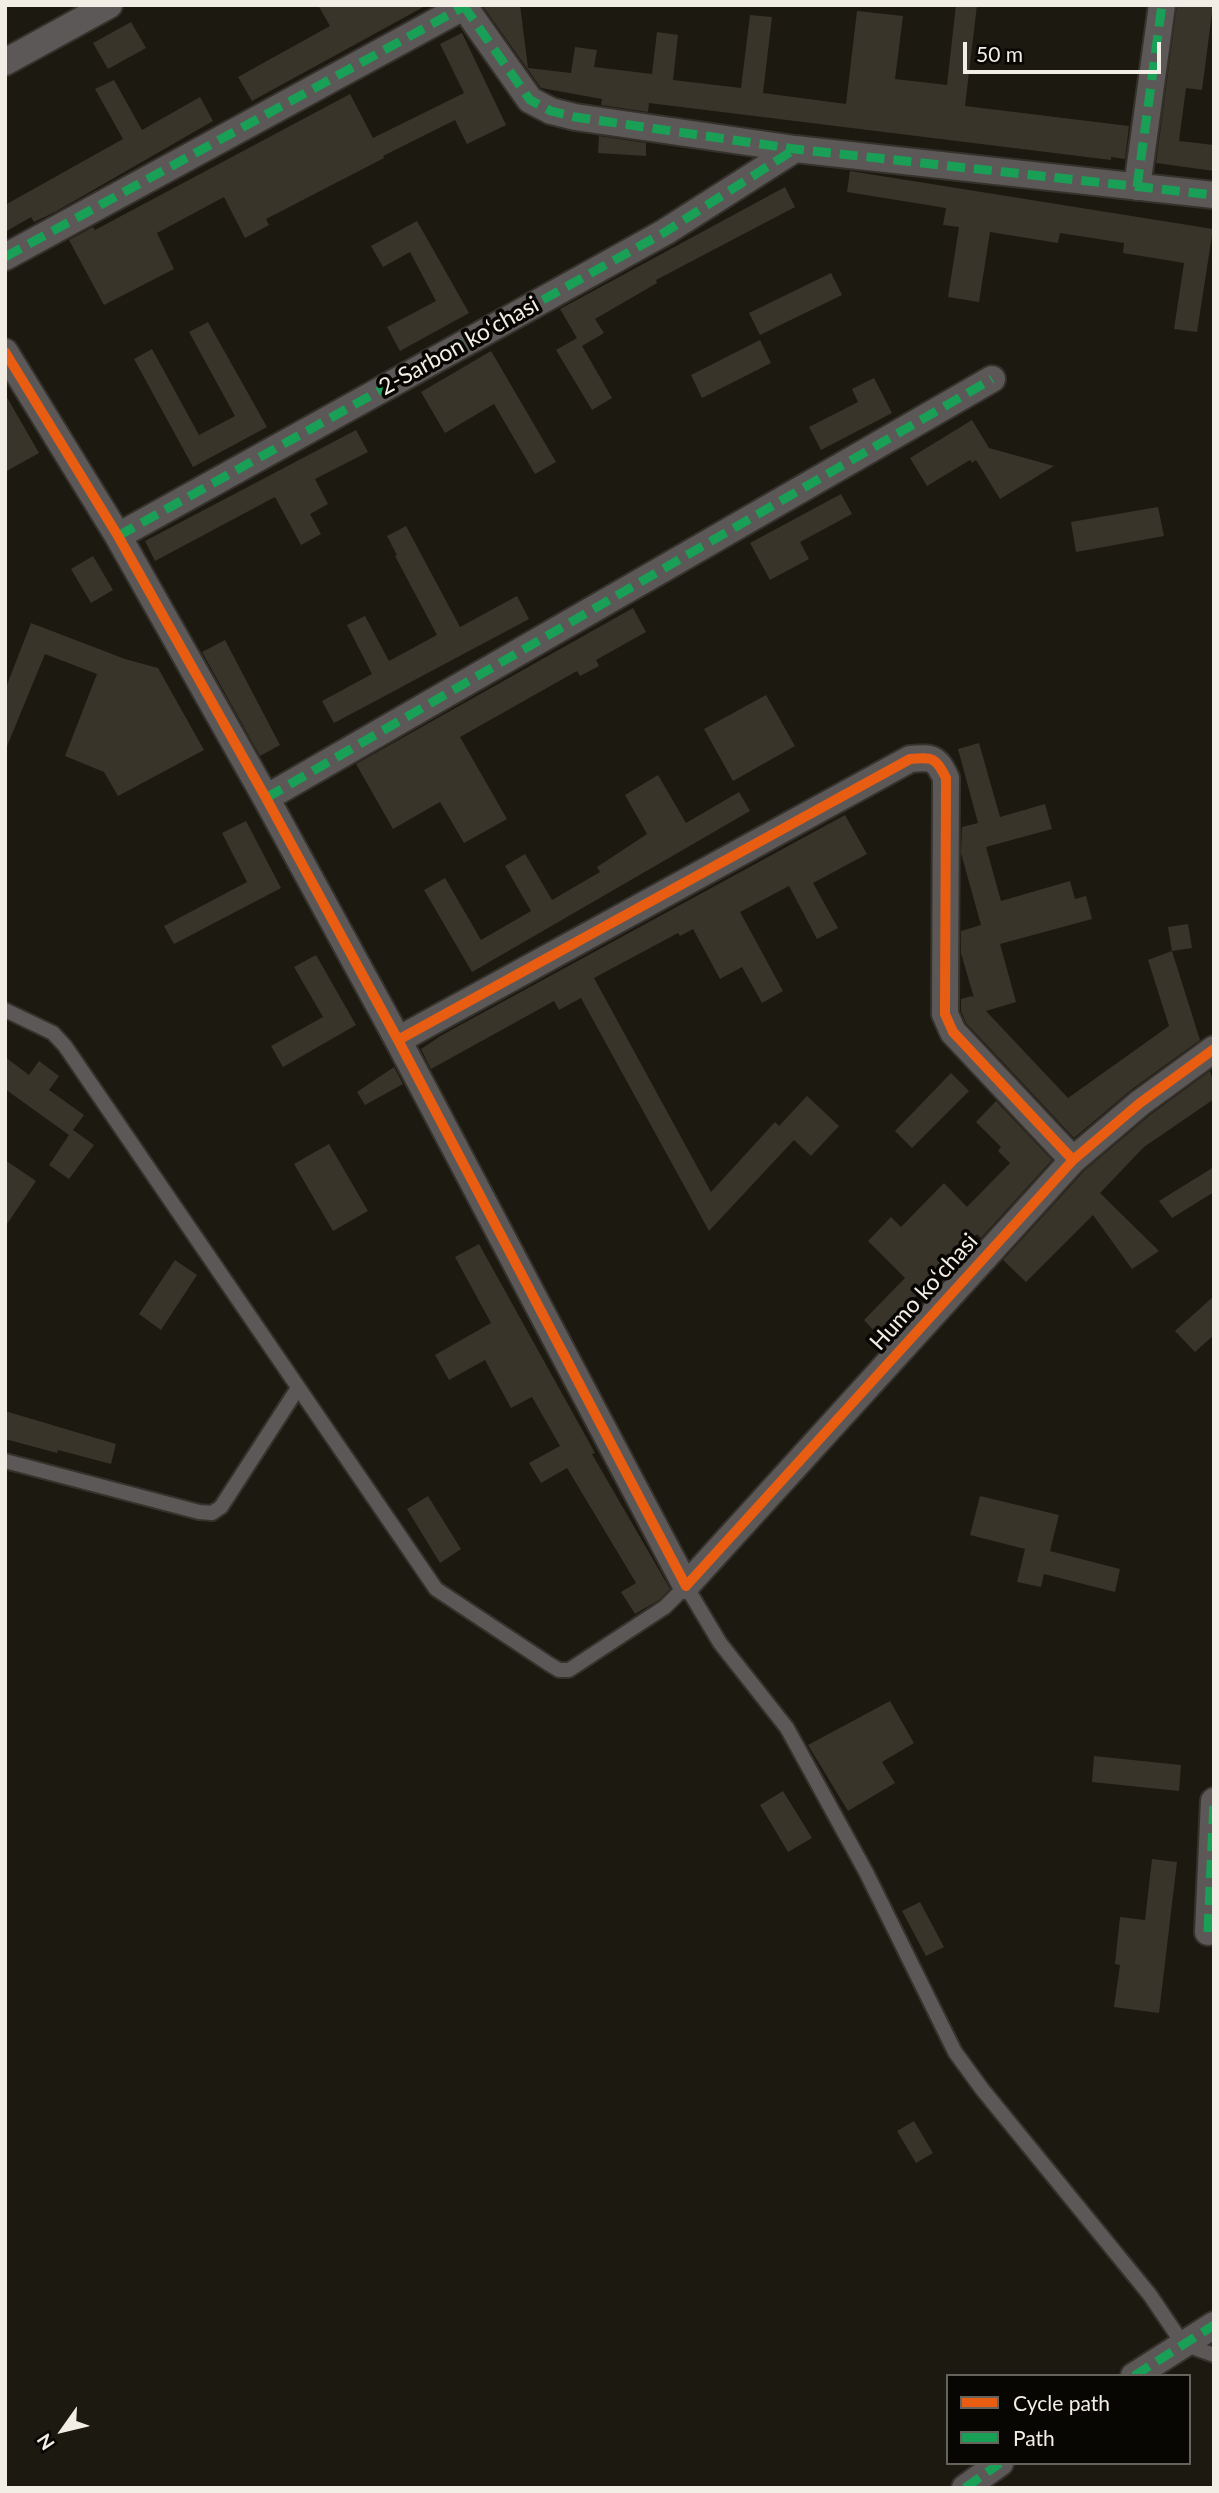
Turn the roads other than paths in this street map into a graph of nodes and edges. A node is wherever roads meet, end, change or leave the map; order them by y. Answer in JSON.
{"nodes":[{"id":1,"x":109,"y":5,"type":"edge"},
{"id":2,"x":1162,"y":5,"type":"edge"},
{"id":3,"x":463,"y":6,"type":"edge"},
{"id":4,"x":5,"y":62,"type":"edge"},
{"id":5,"x":795,"y":149,"type":"junction"},
{"id":6,"x":1137,"y":187,"type":"junction"},
{"id":7,"x":1214,"y":195,"type":"edge"},
{"id":8,"x":5,"y":257,"type":"edge"},
{"id":9,"x":5,"y":352,"type":"edge"},
{"id":10,"x":992,"y":379,"type":"dead end"},
{"id":11,"x":118,"y":536,"type":"junction"},
{"id":12,"x":266,"y":798,"type":"junction"},
{"id":13,"x":5,"y":1010,"type":"edge"},
{"id":14,"x":398,"y":1040,"type":"junction"},
{"id":15,"x":1214,"y":1049,"type":"edge"},
{"id":16,"x":1073,"y":1160,"type":"junction"},
{"id":17,"x":298,"y":1388,"type":"junction"},
{"id":18,"x":5,"y":1461,"type":"edge"},
{"id":19,"x":687,"y":1586,"type":"junction"},
{"id":20,"x":1214,"y":1801,"type":"edge"},
{"id":21,"x":1208,"y":1933,"type":"dead end"},
{"id":22,"x":1214,"y":2325,"type":"edge"},
{"id":23,"x":1183,"y":2344,"type":"junction"},
{"id":24,"x":1214,"y":2356,"type":"edge"},
{"id":25,"x":1137,"y":2374,"type":"edge"},
{"id":26,"x":997,"y":2465,"type":"edge"},
{"id":27,"x":965,"y":2488,"type":"edge"}],
"edges":[{"from":1,"to":4,"type":"street"},
{"from":2,"to":6,"type":"street"},
{"from":3,"to":5,"type":"street"},
{"from":3,"to":8,"type":"street"},
{"from":5,"to":6,"type":"street"},
{"from":5,"to":11,"type":"street","name":"2-Sarbon koʻchasi"},
{"from":6,"to":7,"type":"street"},
{"from":9,"to":11,"type":"street"},
{"from":10,"to":12,"type":"street"},
{"from":11,"to":12,"type":"street"},
{"from":12,"to":14,"type":"street"},
{"from":13,"to":17,"type":"lane"},
{"from":14,"to":16,"type":"street"},
{"from":14,"to":19,"type":"street"},
{"from":15,"to":16,"type":"street","name":"Humo koʻchasi"},
{"from":16,"to":19,"type":"street","name":"Humo koʻchasi"},
{"from":17,"to":18,"type":"lane"},
{"from":17,"to":19,"type":"lane"},
{"from":19,"to":23,"type":"lane"},
{"from":20,"to":21,"type":"street"},
{"from":22,"to":23,"type":"street"},
{"from":23,"to":24,"type":"lane"},
{"from":23,"to":25,"type":"street"},
{"from":26,"to":27,"type":"street"}]}
